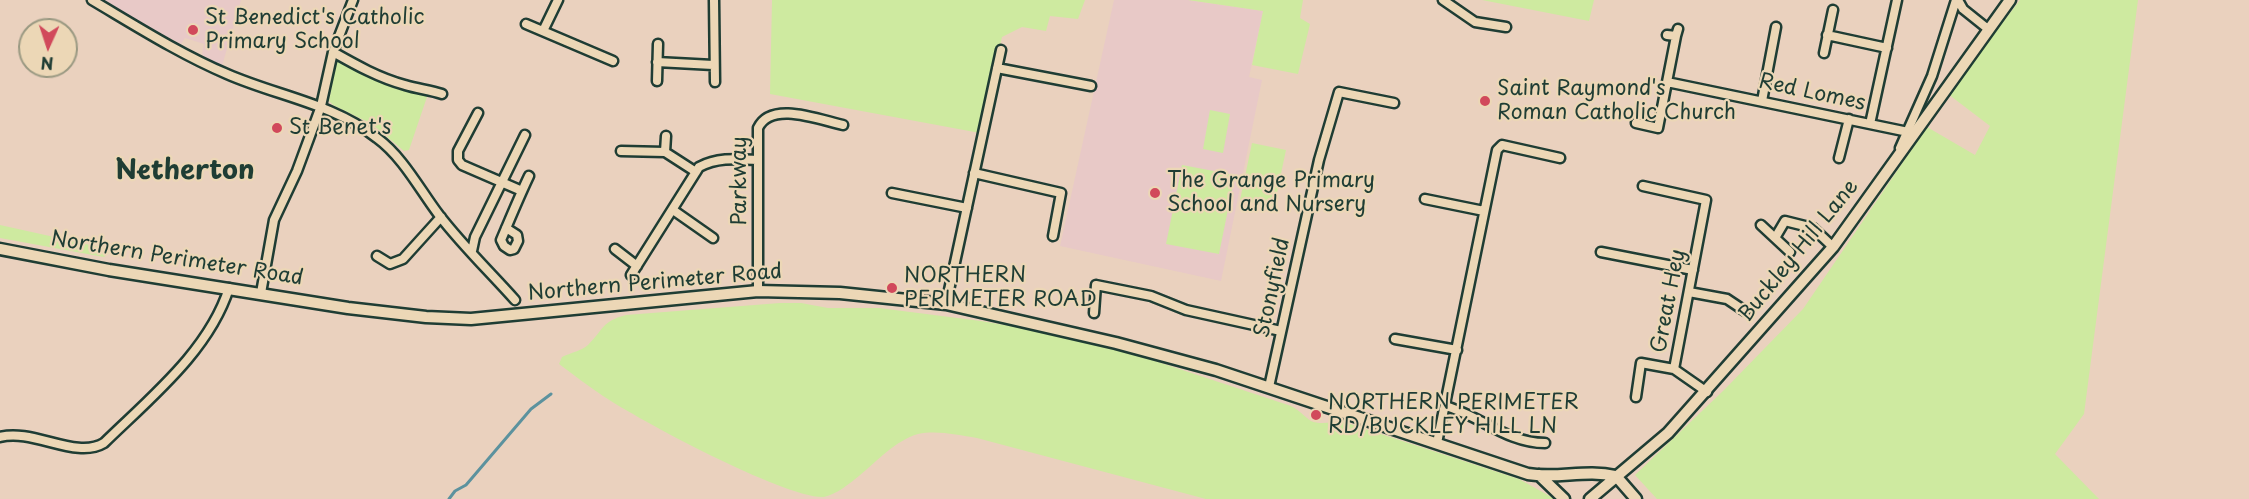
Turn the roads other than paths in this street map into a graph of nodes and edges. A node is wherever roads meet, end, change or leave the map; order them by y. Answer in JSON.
{"nodes":[{"id":1,"x":92,"y":0,"type":"edge"},
{"id":2,"x":353,"y":0,"type":"edge"},
{"id":3,"x":558,"y":0,"type":"edge"},
{"id":4,"x":714,"y":0,"type":"edge"},
{"id":5,"x":1443,"y":0,"type":"edge"},
{"id":6,"x":1898,"y":0,"type":"edge"},
{"id":7,"x":1957,"y":0,"type":"edge"},
{"id":8,"x":2010,"y":0,"type":"edge"},
{"id":9,"x":1833,"y":10,"type":"dead end"},
{"id":10,"x":526,"y":24,"type":"dead end"},
{"id":11,"x":1506,"y":27,"type":"dead end"},
{"id":12,"x":1776,"y":27,"type":"dead end"},
{"id":13,"x":1988,"y":29,"type":"junction"},
{"id":14,"x":543,"y":31,"type":"junction"},
{"id":15,"x":1673,"y":33,"type":"dead end"},
{"id":16,"x":1827,"y":35,"type":"junction"},
{"id":17,"x":658,"y":44,"type":"dead end"},
{"id":18,"x":1887,"y":48,"type":"junction"},
{"id":19,"x":1001,"y":50,"type":"dead end"},
{"id":20,"x":333,"y":52,"type":"junction"},
{"id":21,"x":1824,"y":53,"type":"dead end"},
{"id":22,"x":613,"y":61,"type":"dead end"},
{"id":23,"x":657,"y":62,"type":"junction"},
{"id":24,"x":714,"y":65,"type":"junction"},
{"id":25,"x":997,"y":68,"type":"junction"},
{"id":26,"x":657,"y":81,"type":"dead end"},
{"id":27,"x":715,"y":82,"type":"dead end"},
{"id":28,"x":1667,"y":82,"type":"junction"},
{"id":29,"x":1091,"y":86,"type":"dead end"},
{"id":30,"x":442,"y":94,"type":"dead end"},
{"id":31,"x":1762,"y":101,"type":"junction"},
{"id":32,"x":1394,"y":103,"type":"dead end"},
{"id":33,"x":321,"y":106,"type":"junction"},
{"id":34,"x":478,"y":113,"type":"dead end"},
{"id":35,"x":1849,"y":119,"type":"junction"},
{"id":36,"x":1636,"y":123,"type":"dead end"},
{"id":37,"x":1870,"y":124,"type":"junction"},
{"id":38,"x":843,"y":125,"type":"dead end"},
{"id":39,"x":1910,"y":132,"type":"junction"},
{"id":40,"x":525,"y":135,"type":"dead end"},
{"id":41,"x":666,"y":136,"type":"dead end"},
{"id":42,"x":621,"y":151,"type":"dead end"},
{"id":43,"x":665,"y":152,"type":"junction"},
{"id":44,"x":1560,"y":158,"type":"dead end"},
{"id":45,"x":1839,"y":158,"type":"dead end"},
{"id":46,"x":758,"y":160,"type":"junction"},
{"id":47,"x":696,"y":172,"type":"junction"},
{"id":48,"x":974,"y":173,"type":"junction"},
{"id":49,"x":529,"y":176,"type":"dead end"},
{"id":50,"x":502,"y":182,"type":"junction"},
{"id":51,"x":1643,"y":186,"type":"dead end"},
{"id":52,"x":522,"y":191,"type":"junction"},
{"id":53,"x":892,"y":193,"type":"dead end"},
{"id":54,"x":1425,"y":199,"type":"dead end"},
{"id":55,"x":967,"y":208,"type":"junction"},
{"id":56,"x":673,"y":210,"type":"junction"},
{"id":57,"x":1484,"y":211,"type":"junction"},
{"id":58,"x":441,"y":217,"type":"junction"},
{"id":59,"x":1761,"y":225,"type":"dead end"},
{"id":60,"x":506,"y":228,"type":"dead end"},
{"id":61,"x":1053,"y":236,"type":"dead end"},
{"id":62,"x":713,"y":238,"type":"dead end"},
{"id":63,"x":1775,"y":238,"type":"junction"},
{"id":64,"x":1833,"y":247,"type":"junction"},
{"id":65,"x":0,"y":249,"type":"edge"},
{"id":66,"x":615,"y":249,"type":"dead end"},
{"id":67,"x":472,"y":251,"type":"junction"},
{"id":68,"x":1601,"y":252,"type":"dead end"},
{"id":69,"x":1790,"y":252,"type":"dead end"},
{"id":70,"x":377,"y":256,"type":"dead end"},
{"id":71,"x":637,"y":266,"type":"junction"},
{"id":72,"x":1693,"y":270,"type":"junction"},
{"id":73,"x":632,"y":275,"type":"dead end"},
{"id":74,"x":229,"y":288,"type":"junction"},
{"id":75,"x":758,"y":291,"type":"junction"},
{"id":76,"x":1689,"y":292,"type":"junction"},
{"id":77,"x":261,"y":293,"type":"junction"},
{"id":78,"x":515,"y":300,"type":"dead end"},
{"id":79,"x":946,"y":304,"type":"junction"},
{"id":80,"x":1745,"y":312,"type":"dead end"},
{"id":81,"x":1094,"y":313,"type":"dead end"},
{"id":82,"x":1281,"y":331,"type":"junction"},
{"id":83,"x":1395,"y":339,"type":"dead end"},
{"id":84,"x":1457,"y":350,"type":"junction"},
{"id":85,"x":1674,"y":369,"type":"junction"},
{"id":86,"x":1269,"y":387,"type":"junction"},
{"id":87,"x":1707,"y":392,"type":"junction"},
{"id":88,"x":1636,"y":397,"type":"dead end"},
{"id":89,"x":1444,"y":406,"type":"junction"},
{"id":90,"x":0,"y":437,"type":"edge"},
{"id":91,"x":1437,"y":443,"type":"junction"},
{"id":92,"x":1545,"y":443,"type":"dead end"},
{"id":93,"x":1539,"y":476,"type":"junction"},
{"id":94,"x":1616,"y":476,"type":"junction"},
{"id":95,"x":1564,"y":499,"type":"edge"},
{"id":96,"x":1590,"y":499,"type":"edge"},
{"id":97,"x":1636,"y":499,"type":"edge"}],
"edges":[{"from":1,"to":33,"type":"street"},
{"from":2,"to":20,"type":"street"},
{"from":3,"to":14,"type":"street"},
{"from":4,"to":24,"type":"street"},
{"from":5,"to":11,"type":"street"},
{"from":6,"to":18,"type":"street"},
{"from":7,"to":13,"type":"street"},
{"from":7,"to":39,"type":"street"},
{"from":8,"to":13,"type":"main road","name":"Buckley Hill Lane"},
{"from":9,"to":16,"type":"street"},
{"from":10,"to":14,"type":"street"},
{"from":12,"to":31,"type":"street"},
{"from":13,"to":39,"type":"main road","name":"Buckley Hill Lane"},
{"from":14,"to":22,"type":"street"},
{"from":15,"to":28,"type":"street"},
{"from":16,"to":18,"type":"street"},
{"from":16,"to":21,"type":"street"},
{"from":17,"to":23,"type":"street"},
{"from":18,"to":37,"type":"street"},
{"from":19,"to":25,"type":"street"},
{"from":20,"to":30,"type":"street"},
{"from":20,"to":33,"type":"street"},
{"from":23,"to":24,"type":"street"},
{"from":23,"to":26,"type":"street"},
{"from":24,"to":27,"type":"street"},
{"from":25,"to":29,"type":"street"},
{"from":25,"to":48,"type":"street"},
{"from":28,"to":31,"type":"street","name":"Red Lomes"},
{"from":28,"to":36,"type":"street"},
{"from":31,"to":35,"type":"street","name":"Red Lomes"},
{"from":32,"to":82,"type":"street","name":"Stonyfield"},
{"from":33,"to":58,"type":"street"},
{"from":33,"to":77,"type":"street"},
{"from":34,"to":50,"type":"street"},
{"from":35,"to":37,"type":"street","name":"Red Lomes"},
{"from":35,"to":45,"type":"street"},
{"from":37,"to":39,"type":"street","name":"Red Lomes"},
{"from":38,"to":46,"type":"street","name":"Parkway"},
{"from":39,"to":64,"type":"main road","name":"Buckley Hill Lane"},
{"from":40,"to":50,"type":"street"},
{"from":41,"to":43,"type":"street"},
{"from":42,"to":43,"type":"street"},
{"from":43,"to":47,"type":"street"},
{"from":44,"to":57,"type":"street"},
{"from":46,"to":47,"type":"street"},
{"from":46,"to":75,"type":"street","name":"Parkway"},
{"from":47,"to":56,"type":"street"},
{"from":48,"to":55,"type":"street"},
{"from":48,"to":61,"type":"street"},
{"from":49,"to":52,"type":"street"},
{"from":50,"to":52,"type":"street"},
{"from":50,"to":67,"type":"street"},
{"from":51,"to":72,"type":"street","name":"Great Hey"},
{"from":52,"to":60,"type":"street"},
{"from":53,"to":55,"type":"street"},
{"from":54,"to":57,"type":"street"},
{"from":55,"to":79,"type":"street"},
{"from":56,"to":62,"type":"street"},
{"from":56,"to":71,"type":"street"},
{"from":57,"to":84,"type":"street"},
{"from":58,"to":67,"type":"street"},
{"from":58,"to":70,"type":"street"},
{"from":59,"to":63,"type":"street"},
{"from":63,"to":64,"type":"street"},
{"from":63,"to":69,"type":"street"},
{"from":64,"to":87,"type":"main road","name":"Buckley Hill Lane"},
{"from":65,"to":74,"type":"main road","name":"Northern Perimeter Road"},
{"from":66,"to":71,"type":"street"},
{"from":67,"to":78,"type":"street"},
{"from":68,"to":72,"type":"street"},
{"from":71,"to":73,"type":"street"},
{"from":72,"to":76,"type":"street","name":"Great Hey"},
{"from":74,"to":77,"type":"main road","name":"Northern Perimeter Road"},
{"from":74,"to":90,"type":"street"},
{"from":75,"to":77,"type":"main road","name":"Northern Perimeter Road"},
{"from":75,"to":79,"type":"main road","name":"Northern Perimeter Road"},
{"from":76,"to":80,"type":"street"},
{"from":76,"to":85,"type":"street","name":"Great Hey"},
{"from":79,"to":86,"type":"main road","name":"Northern Perimeter Road"},
{"from":81,"to":82,"type":"street"},
{"from":82,"to":86,"type":"street","name":"Stonyfield"},
{"from":83,"to":84,"type":"street"},
{"from":84,"to":89,"type":"street"},
{"from":85,"to":87,"type":"street","name":"Great Hey"},
{"from":85,"to":88,"type":"street"},
{"from":86,"to":91,"type":"main road","name":"Northern Perimeter Road"},
{"from":87,"to":94,"type":"main road","name":"Buckley Hill Lane"},
{"from":89,"to":91,"type":"street"},
{"from":89,"to":92,"type":"street"},
{"from":91,"to":93,"type":"main road","name":"Northern Perimeter Road"},
{"from":93,"to":94,"type":"main road","name":"Northern Perimeter Road"},
{"from":93,"to":95,"type":"main road"},
{"from":94,"to":96,"type":"main road","name":"Buckley Hill Lane"},
{"from":94,"to":97,"type":"main road"}]}
